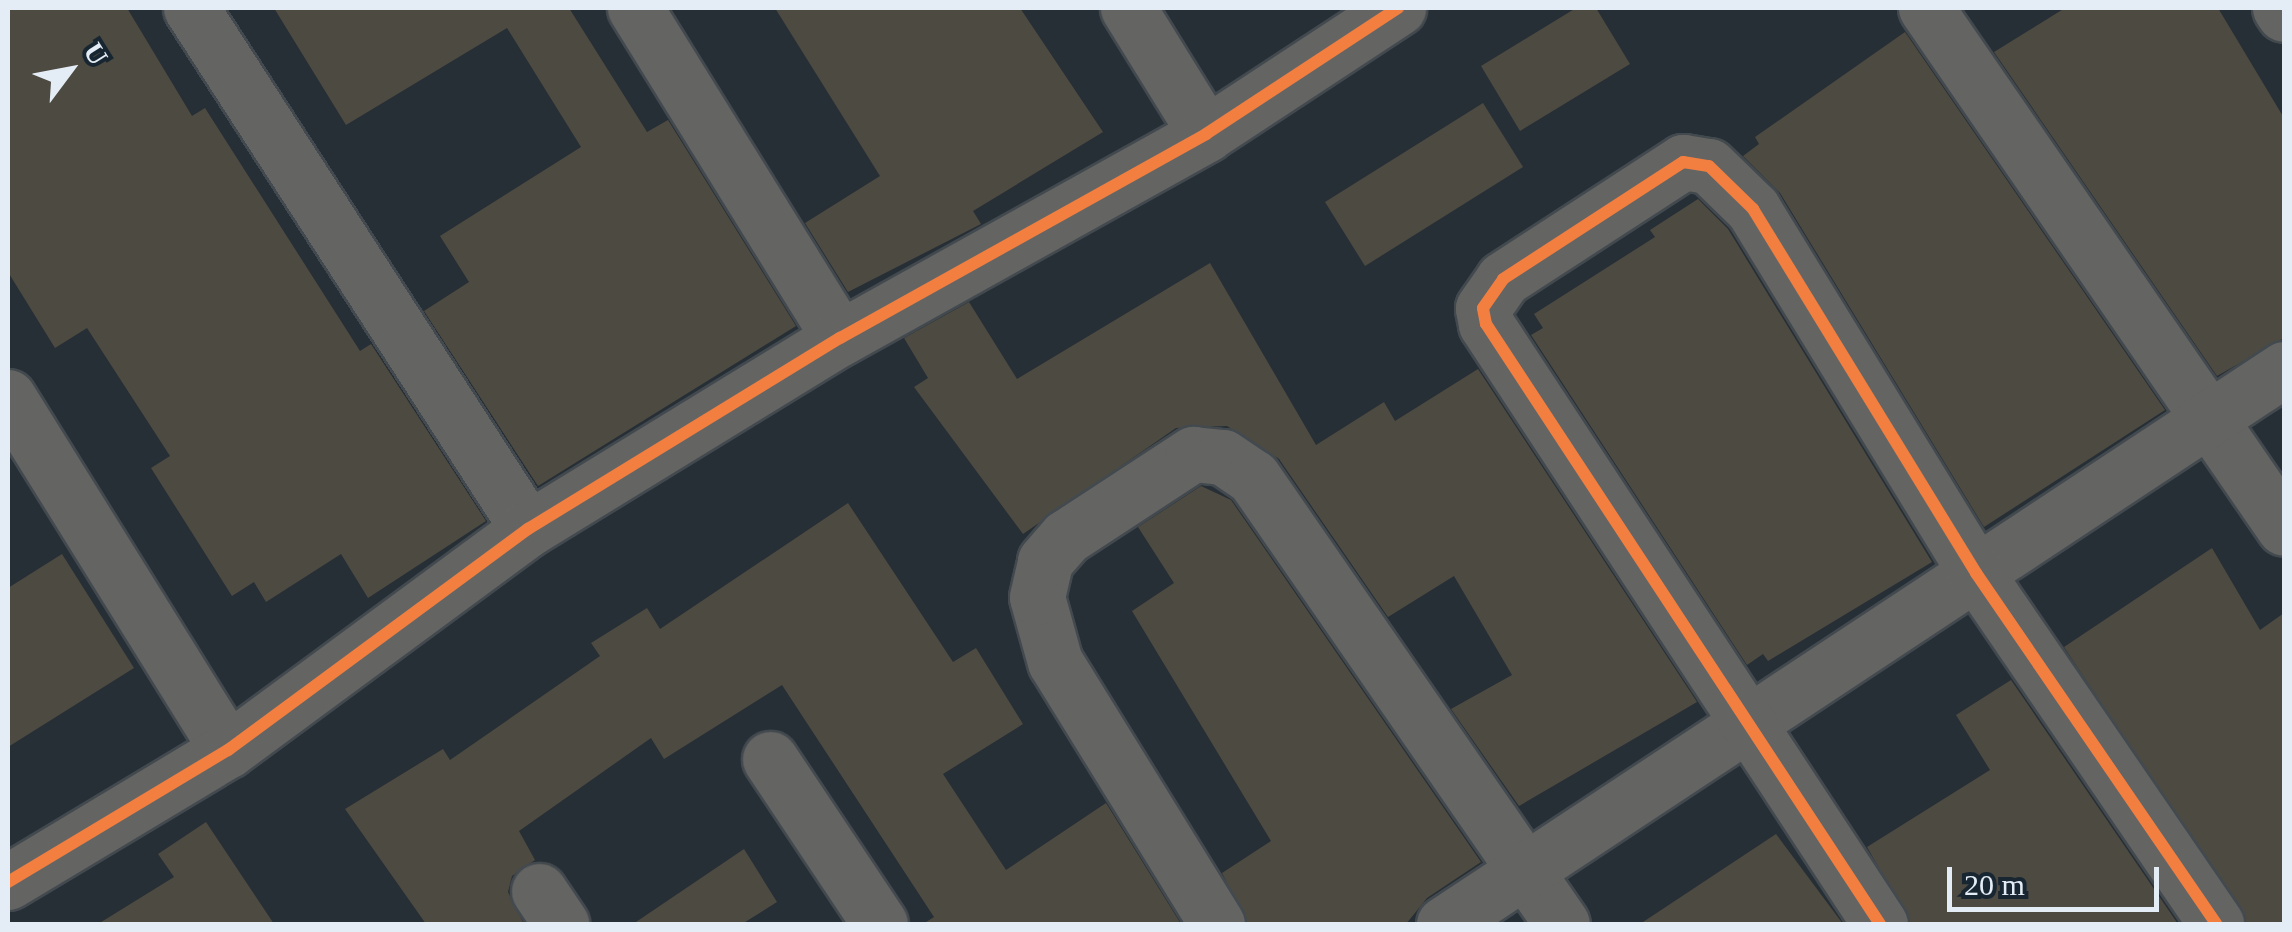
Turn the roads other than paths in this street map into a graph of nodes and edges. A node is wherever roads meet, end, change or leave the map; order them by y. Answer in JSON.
{"nodes":[{"id":1,"x":191,"y":8,"type":"edge"},
{"id":2,"x":634,"y":8,"type":"edge"},
{"id":3,"x":1128,"y":8,"type":"edge"},
{"id":4,"x":1398,"y":8,"type":"edge"},
{"id":5,"x":2280,"y":8,"type":"edge"},
{"id":6,"x":1942,"y":13,"type":"edge"},
{"id":7,"x":2284,"y":14,"type":"edge"},
{"id":8,"x":1206,"y":134,"type":"junction"},
{"id":9,"x":840,"y":338,"type":"junction"},
{"id":10,"x":2284,"y":369,"type":"edge"},
{"id":11,"x":8,"y":397,"type":"edge"},
{"id":12,"x":2211,"y":418,"type":"junction"},
{"id":13,"x":2284,"y":528,"type":"edge"},
{"id":14,"x":528,"y":529,"type":"junction"},
{"id":15,"x":1976,"y":573,"type":"junction"},
{"id":16,"x":1747,"y":724,"type":"junction"},
{"id":17,"x":228,"y":750,"type":"junction"},
{"id":18,"x":770,"y":760,"type":"dead end"},
{"id":19,"x":1527,"y":870,"type":"junction"},
{"id":20,"x":8,"y":882,"type":"edge"},
{"id":21,"x":880,"y":924,"type":"edge"},
{"id":22,"x":1218,"y":924,"type":"edge"},
{"id":23,"x":1444,"y":924,"type":"edge"},
{"id":24,"x":1562,"y":924,"type":"edge"},
{"id":25,"x":1880,"y":924,"type":"edge"},
{"id":26,"x":2216,"y":924,"type":"edge"}],
"edges":[{"from":1,"to":14,"type":"street"},
{"from":2,"to":9,"type":"street"},
{"from":3,"to":8,"type":"street"},
{"from":4,"to":8,"type":"street"},
{"from":5,"to":7,"type":"street"},
{"from":6,"to":12,"type":"street"},
{"from":8,"to":9,"type":"street"},
{"from":9,"to":14,"type":"street"},
{"from":10,"to":12,"type":"street"},
{"from":11,"to":17,"type":"street"},
{"from":12,"to":13,"type":"street"},
{"from":12,"to":15,"type":"street"},
{"from":14,"to":17,"type":"street"},
{"from":15,"to":16,"type":"street"},
{"from":15,"to":16,"type":"street"},
{"from":15,"to":26,"type":"street"},
{"from":16,"to":19,"type":"street"},
{"from":16,"to":25,"type":"street"},
{"from":17,"to":20,"type":"street"},
{"from":18,"to":21,"type":"street"},
{"from":19,"to":22,"type":"street"},
{"from":19,"to":23,"type":"street"},
{"from":19,"to":24,"type":"street"}]}
